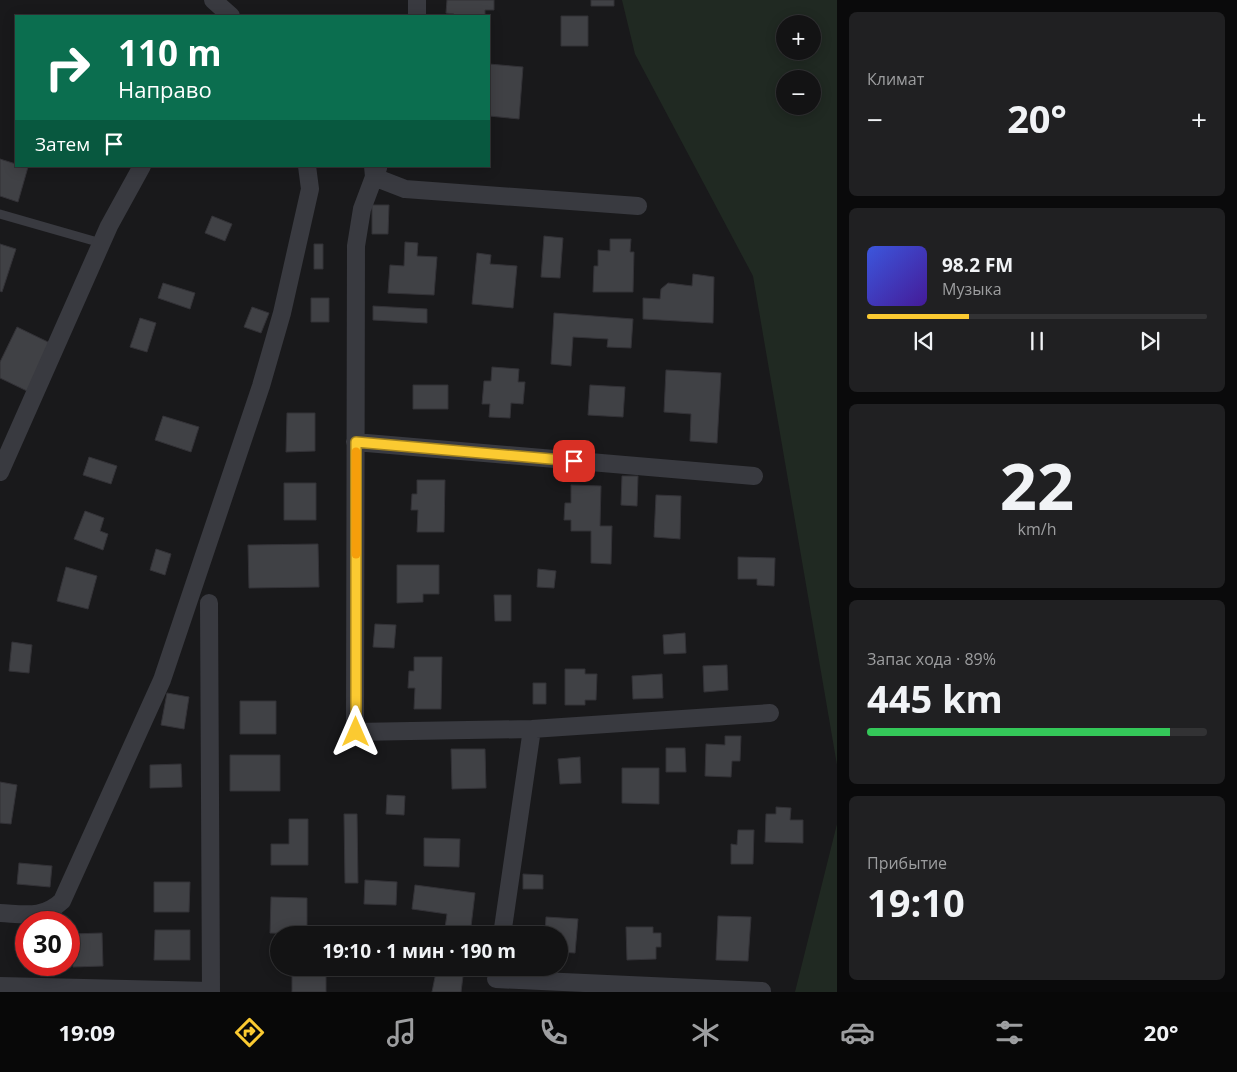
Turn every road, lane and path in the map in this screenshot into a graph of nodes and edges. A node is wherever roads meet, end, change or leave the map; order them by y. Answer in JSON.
{"nodes":[{"id":1,"x":213,"y":0,"type":"edge"},
{"id":2,"x":417,"y":0,"type":"edge"},
{"id":3,"x":230,"y":15,"type":"edge"},
{"id":4,"x":417,"y":15,"type":"edge"},
{"id":5,"x":141,"y":167,"type":"edge"},
{"id":6,"x":307,"y":167,"type":"edge"},
{"id":7,"x":375,"y":170,"type":"edge"},
{"id":8,"x":638,"y":206,"type":"dead end"},
{"id":9,"x":0,"y":214,"type":"edge"},
{"id":10,"x":101,"y":243,"type":"junction"},
{"id":11,"x":356,"y":442,"type":"junction"},
{"id":12,"x":0,"y":472,"type":"edge"},
{"id":13,"x":754,"y":476,"type":"dead end"},
{"id":14,"x":209,"y":603,"type":"dead end"},
{"id":15,"x":770,"y":713,"type":"dead end"},
{"id":16,"x":532,"y":729,"type":"junction"},
{"id":17,"x":0,"y":913,"type":"edge"},
{"id":18,"x":503,"y":926,"type":"edge"},
{"id":19,"x":496,"y":979,"type":"edge"},
{"id":20,"x":0,"y":986,"type":"edge"},
{"id":21,"x":762,"y":991,"type":"dead end"},
{"id":22,"x":211,"y":992,"type":"edge"}],
"edges":[{"from":1,"to":3,"type":"street"},
{"from":2,"to":4,"type":"street"},
{"from":5,"to":10,"type":"street"},
{"from":6,"to":17,"type":"street"},
{"from":7,"to":8,"type":"street"},
{"from":7,"to":11,"type":"street"},
{"from":9,"to":10,"type":"lane"},
{"from":10,"to":12,"type":"street"},
{"from":11,"to":13,"type":"street"},
{"from":11,"to":16,"type":"street"},
{"from":14,"to":22,"type":"street"},
{"from":15,"to":16,"type":"street"},
{"from":16,"to":18,"type":"street"},
{"from":19,"to":21,"type":"street"},
{"from":20,"to":22,"type":"street"}]}
